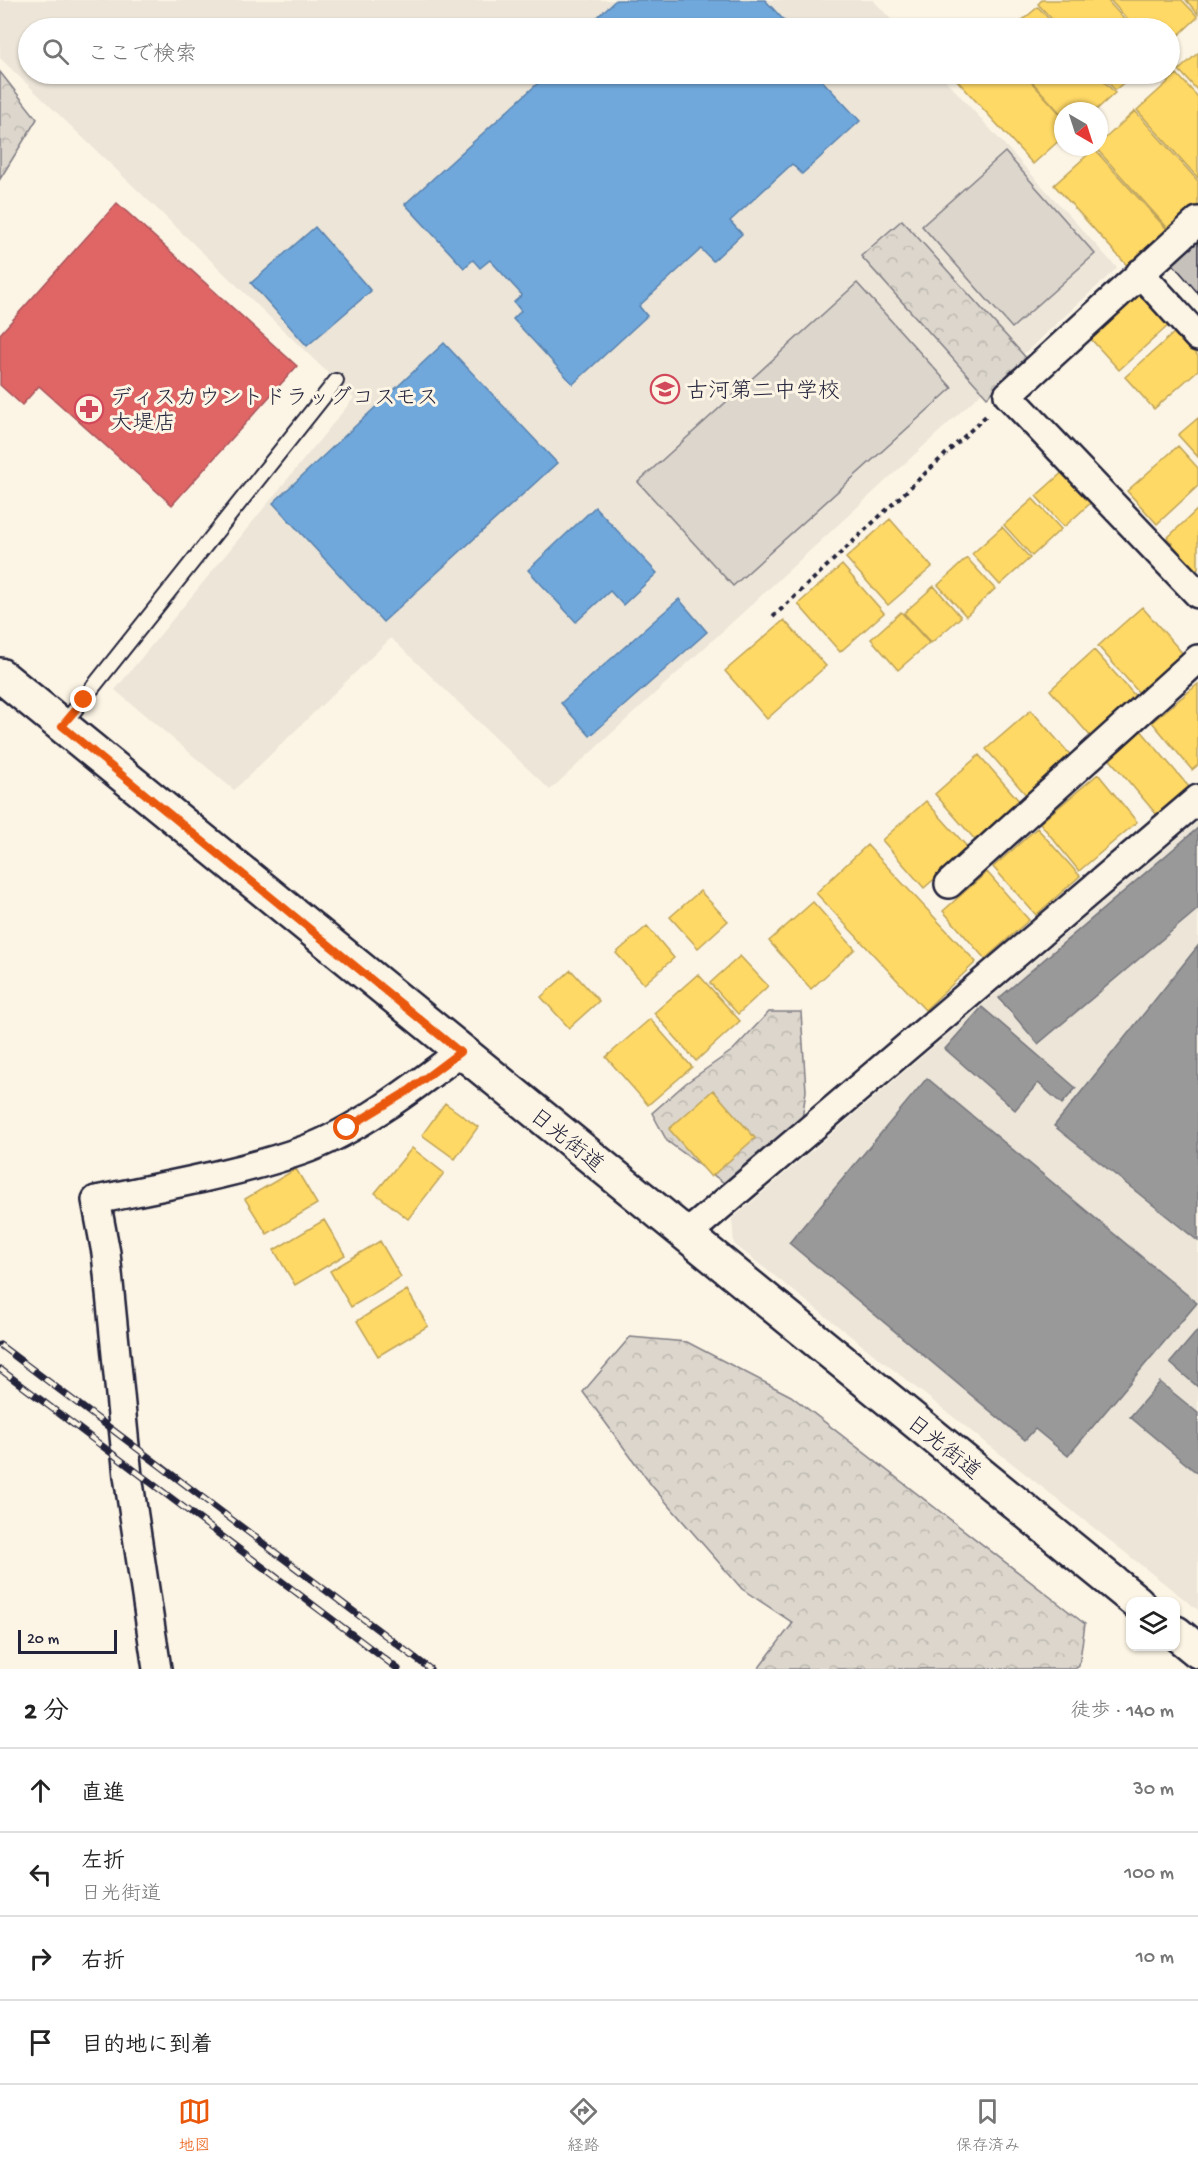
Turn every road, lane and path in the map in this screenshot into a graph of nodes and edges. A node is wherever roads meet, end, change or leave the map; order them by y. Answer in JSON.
{"nodes":[{"id":1,"x":1198,"y":221,"type":"edge"},
{"id":2,"x":1140,"y":273,"type":"junction"},
{"id":3,"x":1198,"y":337,"type":"edge"},
{"id":4,"x":336,"y":381,"type":"dead end"},
{"id":5,"x":1008,"y":395,"type":"junction"},
{"id":6,"x":1198,"y":594,"type":"edge"},
{"id":7,"x":773,"y":617,"type":"dead end"},
{"id":8,"x":1198,"y":659,"type":"edge"},
{"id":9,"x":0,"y":675,"type":"edge"},
{"id":10,"x":62,"y":726,"type":"junction"},
{"id":11,"x":1198,"y":800,"type":"edge"},
{"id":12,"x":949,"y":884,"type":"dead end"},
{"id":13,"x":460,"y":1052,"type":"junction"},
{"id":14,"x":686,"y":1235,"type":"junction"},
{"id":15,"x":1131,"y":1597,"type":"edge"},
{"id":16,"x":1180,"y":1636,"type":"edge"},
{"id":17,"x":1198,"y":1651,"type":"edge"},
{"id":18,"x":156,"y":1669,"type":"edge"}],
"edges":[{"from":1,"to":2,"type":"street"},
{"from":2,"to":3,"type":"street"},
{"from":2,"to":5,"type":"street"},
{"from":4,"to":10,"type":"lane"},
{"from":5,"to":6,"type":"street"},
{"from":5,"to":7,"type":"path"},
{"from":8,"to":12,"type":"street"},
{"from":9,"to":10,"type":"main road","name":"日光街道"},
{"from":10,"to":13,"type":"main road","name":"日光街道"},
{"from":11,"to":14,"type":"street"},
{"from":13,"to":14,"type":"main road","name":"日光街道"},
{"from":13,"to":18,"type":"street"},
{"from":14,"to":15,"type":"main road","name":"日光街道"},
{"from":16,"to":17,"type":"main road"}]}
